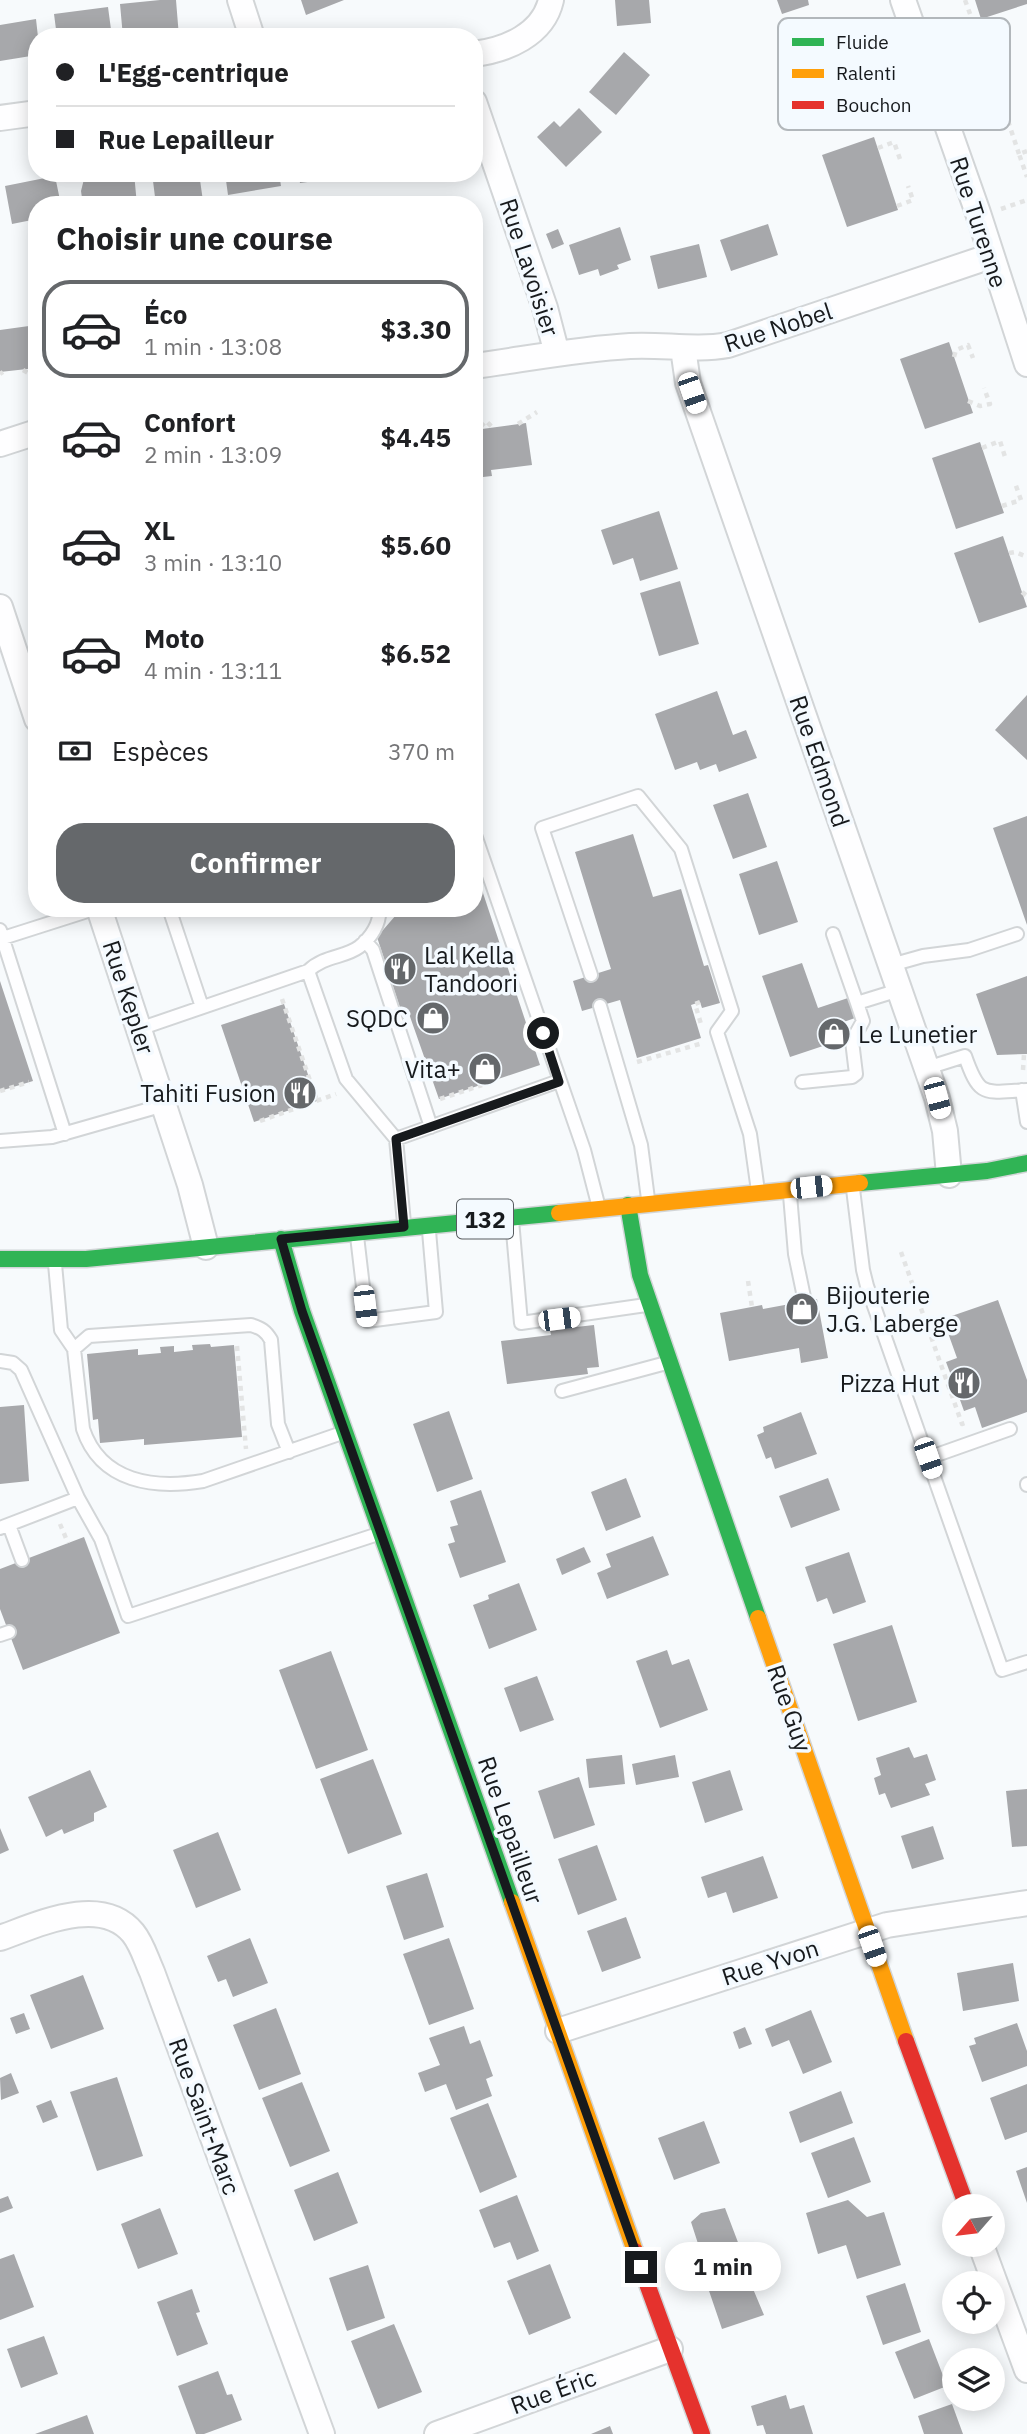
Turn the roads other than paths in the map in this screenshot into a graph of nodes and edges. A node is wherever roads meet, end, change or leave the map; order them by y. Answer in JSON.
{"nodes":[{"id":1,"x":240,"y":0,"type":"edge"},
{"id":2,"x":551,"y":0,"type":"edge"},
{"id":3,"x":903,"y":0,"type":"edge"},
{"id":4,"x":909,"y":18,"type":"edge"},
{"id":5,"x":249,"y":28,"type":"edge"},
{"id":6,"x":483,"y":52,"type":"edge"},
{"id":7,"x":28,"y":114,"type":"edge"},
{"id":8,"x":0,"y":118,"type":"edge"},
{"id":9,"x":483,"y":128,"type":"edge"},
{"id":10,"x":948,"y":130,"type":"edge"},
{"id":11,"x":991,"y":256,"type":"junction"},
{"id":12,"x":683,"y":348,"type":"junction"},
{"id":13,"x":558,"y":354,"type":"junction"},
{"id":14,"x":1027,"y":364,"type":"edge"},
{"id":15,"x":483,"y":365,"type":"edge"},
{"id":16,"x":28,"y":435,"type":"edge"},
{"id":17,"x":0,"y":444,"type":"edge"},
{"id":18,"x":0,"y":607,"type":"edge"},
{"id":19,"x":28,"y":692,"type":"edge"},
{"id":20,"x":483,"y":858,"type":"edge"},
{"id":21,"x":64,"y":917,"type":"edge"},
{"id":22,"x":101,"y":917,"type":"edge"},
{"id":23,"x":172,"y":917,"type":"edge"},
{"id":24,"x":381,"y":917,"type":"edge"},
{"id":25,"x":1,"y":934,"type":"edge"},
{"id":26,"x":833,"y":934,"type":"dead end"},
{"id":27,"x":1017,"y":934,"type":"dead end"},
{"id":28,"x":365,"y":941,"type":"junction"},
{"id":29,"x":891,"y":965,"type":"junction"},
{"id":30,"x":307,"y":971,"type":"junction"},
{"id":31,"x":591,"y":975,"type":"dead end"},
{"id":32,"x":899,"y":990,"type":"junction"},
{"id":33,"x":857,"y":1003,"type":"junction"},
{"id":34,"x":600,"y":1006,"type":"dead end"},
{"id":35,"x":202,"y":1007,"type":"junction"},
{"id":36,"x":139,"y":1029,"type":"junction"},
{"id":37,"x":927,"y":1068,"type":"junction"},
{"id":38,"x":559,"y":1082,"type":"junction"},
{"id":39,"x":802,"y":1082,"type":"dead end"},
{"id":40,"x":1024,"y":1090,"type":"edge"},
{"id":41,"x":164,"y":1105,"type":"junction"},
{"id":42,"x":1027,"y":1122,"type":"edge"},
{"id":43,"x":431,"y":1127,"type":"junction"},
{"id":44,"x":65,"y":1134,"type":"junction"},
{"id":45,"x":396,"y":1139,"type":"junction"},
{"id":46,"x":0,"y":1142,"type":"edge"},
{"id":47,"x":1027,"y":1163,"type":"edge"},
{"id":48,"x":987,"y":1171,"type":"junction"},
{"id":49,"x":1027,"y":1173,"type":"edge"},
{"id":50,"x":949,"y":1175,"type":"junction"},
{"id":51,"x":853,"y":1183,"type":"junction"},
{"id":52,"x":790,"y":1189,"type":"junction"},
{"id":53,"x":758,"y":1192,"type":"junction"},
{"id":54,"x":649,"y":1203,"type":"junction"},
{"id":55,"x":628,"y":1205,"type":"junction"},
{"id":56,"x":599,"y":1208,"type":"junction"},
{"id":57,"x":512,"y":1217,"type":"junction"},
{"id":58,"x":429,"y":1225,"type":"junction"},
{"id":59,"x":404,"y":1227,"type":"junction"},
{"id":60,"x":357,"y":1232,"type":"junction"},
{"id":61,"x":281,"y":1239,"type":"junction"},
{"id":62,"x":206,"y":1247,"type":"junction"},
{"id":63,"x":0,"y":1259,"type":"edge"},
{"id":64,"x":55,"y":1263,"type":"junction"},
{"id":65,"x":14,"y":1274,"type":"dead end"},
{"id":66,"x":804,"y":1302,"type":"dead end"},
{"id":67,"x":650,"y":1305,"type":"junction"},
{"id":68,"x":74,"y":1349,"type":"junction"},
{"id":69,"x":0,"y":1361,"type":"edge"},
{"id":70,"x":670,"y":1362,"type":"junction"},
{"id":71,"x":562,"y":1391,"type":"dead end"},
{"id":72,"x":1010,"y":1429,"type":"dead end"},
{"id":73,"x":346,"y":1432,"type":"junction"},
{"id":74,"x":289,"y":1452,"type":"junction"},
{"id":75,"x":928,"y":1458,"type":"junction"},
{"id":76,"x":78,"y":1498,"type":"junction"},
{"id":77,"x":5,"y":1527,"type":"edge"},
{"id":78,"x":382,"y":1533,"type":"junction"},
{"id":79,"x":22,"y":1560,"type":"dead end"},
{"id":80,"x":1027,"y":1662,"type":"edge"},
{"id":81,"x":1027,"y":1903,"type":"edge"},
{"id":82,"x":867,"y":1931,"type":"junction"},
{"id":83,"x":0,"y":1938,"type":"edge"},
{"id":84,"x":558,"y":2031,"type":"junction"},
{"id":85,"x":962,"y":2194,"type":"edge"},
{"id":86,"x":986,"y":2258,"type":"edge"},
{"id":87,"x":670,"y":2349,"type":"junction"},
{"id":88,"x":1027,"y":2370,"type":"edge"},
{"id":89,"x":322,"y":2434,"type":"edge"},
{"id":90,"x":437,"y":2434,"type":"edge"},
{"id":91,"x":702,"y":2434,"type":"edge"}],
"edges":[{"from":1,"to":5,"type":"street"},
{"from":2,"to":6,"type":"street"},
{"from":3,"to":4,"type":"street","name":"Rue Turenne"},
{"from":7,"to":8,"type":"street"},
{"from":9,"to":13,"type":"street","name":"Rue Lavoisier"},
{"from":10,"to":11,"type":"street","name":"Rue Turenne"},
{"from":11,"to":12,"type":"street","name":"Rue Nobel"},
{"from":11,"to":14,"type":"street","name":"Rue Turenne"},
{"from":12,"to":13,"type":"street","name":"Rue Nobel"},
{"from":12,"to":29,"type":"street","name":"Rue Edmond"},
{"from":13,"to":15,"type":"street","name":"Rue Nobel"},
{"from":16,"to":17,"type":"street"},
{"from":18,"to":19,"type":"street"},
{"from":20,"to":38,"type":"lane"},
{"from":21,"to":25,"type":"lane"},
{"from":22,"to":36,"type":"street","name":"Rue Kepler"},
{"from":23,"to":35,"type":"lane"},
{"from":24,"to":28,"type":"lane"},
{"from":25,"to":44,"type":"lane"},
{"from":26,"to":33,"type":"lane"},
{"from":27,"to":29,"type":"lane"},
{"from":28,"to":30,"type":"lane"},
{"from":28,"to":43,"type":"lane"},
{"from":29,"to":32,"type":"street","name":"Rue Edmond"},
{"from":30,"to":35,"type":"lane"},
{"from":30,"to":45,"type":"lane"},
{"from":31,"to":53,"type":"lane"},
{"from":32,"to":33,"type":"lane"},
{"from":32,"to":37,"type":"street","name":"Rue Edmond"},
{"from":33,"to":39,"type":"lane"},
{"from":34,"to":54,"type":"lane"},
{"from":35,"to":36,"type":"lane"},
{"from":36,"to":41,"type":"street","name":"Rue Kepler"},
{"from":37,"to":40,"type":"lane"},
{"from":37,"to":50,"type":"street","name":"Rue Edmond"},
{"from":38,"to":43,"type":"lane"},
{"from":38,"to":56,"type":"lane"},
{"from":40,"to":42,"type":"lane"},
{"from":41,"to":44,"type":"lane"},
{"from":41,"to":62,"type":"street","name":"Rue Kepler"},
{"from":43,"to":45,"type":"lane"},
{"from":44,"to":46,"type":"lane"},
{"from":45,"to":59,"type":"lane"},
{"from":47,"to":48,"type":"main road","number":"132"},
{"from":48,"to":49,"type":"main road","number":"132"},
{"from":48,"to":50,"type":"main road","number":"132"},
{"from":50,"to":51,"type":"main road","number":"132"},
{"from":51,"to":52,"type":"main road","number":"132"},
{"from":51,"to":75,"type":"lane"},
{"from":52,"to":53,"type":"main road","number":"132"},
{"from":52,"to":66,"type":"lane"},
{"from":53,"to":54,"type":"main road","number":"132"},
{"from":54,"to":55,"type":"main road","number":"132"},
{"from":55,"to":56,"type":"main road","number":"132"},
{"from":55,"to":67,"type":"main road","name":"Rue Guy"},
{"from":56,"to":57,"type":"main road","number":"132"},
{"from":57,"to":58,"type":"main road","number":"132"},
{"from":57,"to":67,"type":"lane"},
{"from":58,"to":59,"type":"main road","number":"132"},
{"from":58,"to":60,"type":"lane"},
{"from":59,"to":60,"type":"main road","number":"132"},
{"from":60,"to":61,"type":"main road","number":"132"},
{"from":61,"to":62,"type":"main road","number":"132"},
{"from":61,"to":73,"type":"main road","name":"Rue Lepailleur"},
{"from":62,"to":64,"type":"main road","number":"132"},
{"from":63,"to":64,"type":"main road","number":"132"},
{"from":64,"to":65,"type":"main road","number":"132"},
{"from":64,"to":68,"type":"lane"},
{"from":67,"to":70,"type":"main road","name":"Rue Guy"},
{"from":68,"to":74,"type":"lane"},
{"from":68,"to":74,"type":"lane"},
{"from":69,"to":76,"type":"lane"},
{"from":70,"to":71,"type":"lane"},
{"from":70,"to":82,"type":"main road","name":"Rue Guy"},
{"from":72,"to":75,"type":"lane"},
{"from":73,"to":74,"type":"lane"},
{"from":73,"to":78,"type":"main road","name":"Rue Lepailleur"},
{"from":75,"to":80,"type":"lane"},
{"from":76,"to":77,"type":"lane"},
{"from":76,"to":78,"type":"lane"},
{"from":77,"to":79,"type":"lane"},
{"from":78,"to":84,"type":"main road","name":"Rue Lepailleur"},
{"from":81,"to":82,"type":"street","name":"Rue Yvon"},
{"from":82,"to":84,"type":"street","name":"Rue Yvon"},
{"from":82,"to":85,"type":"main road","name":"Rue Guy"},
{"from":83,"to":89,"type":"street","name":"Rue Saint-Marc"},
{"from":84,"to":87,"type":"main road","name":"Rue Lepailleur"},
{"from":86,"to":88,"type":"street"},
{"from":87,"to":90,"type":"street","name":"Rue Éric"},
{"from":87,"to":91,"type":"main road","name":"Rue Lepailleur"}]}
